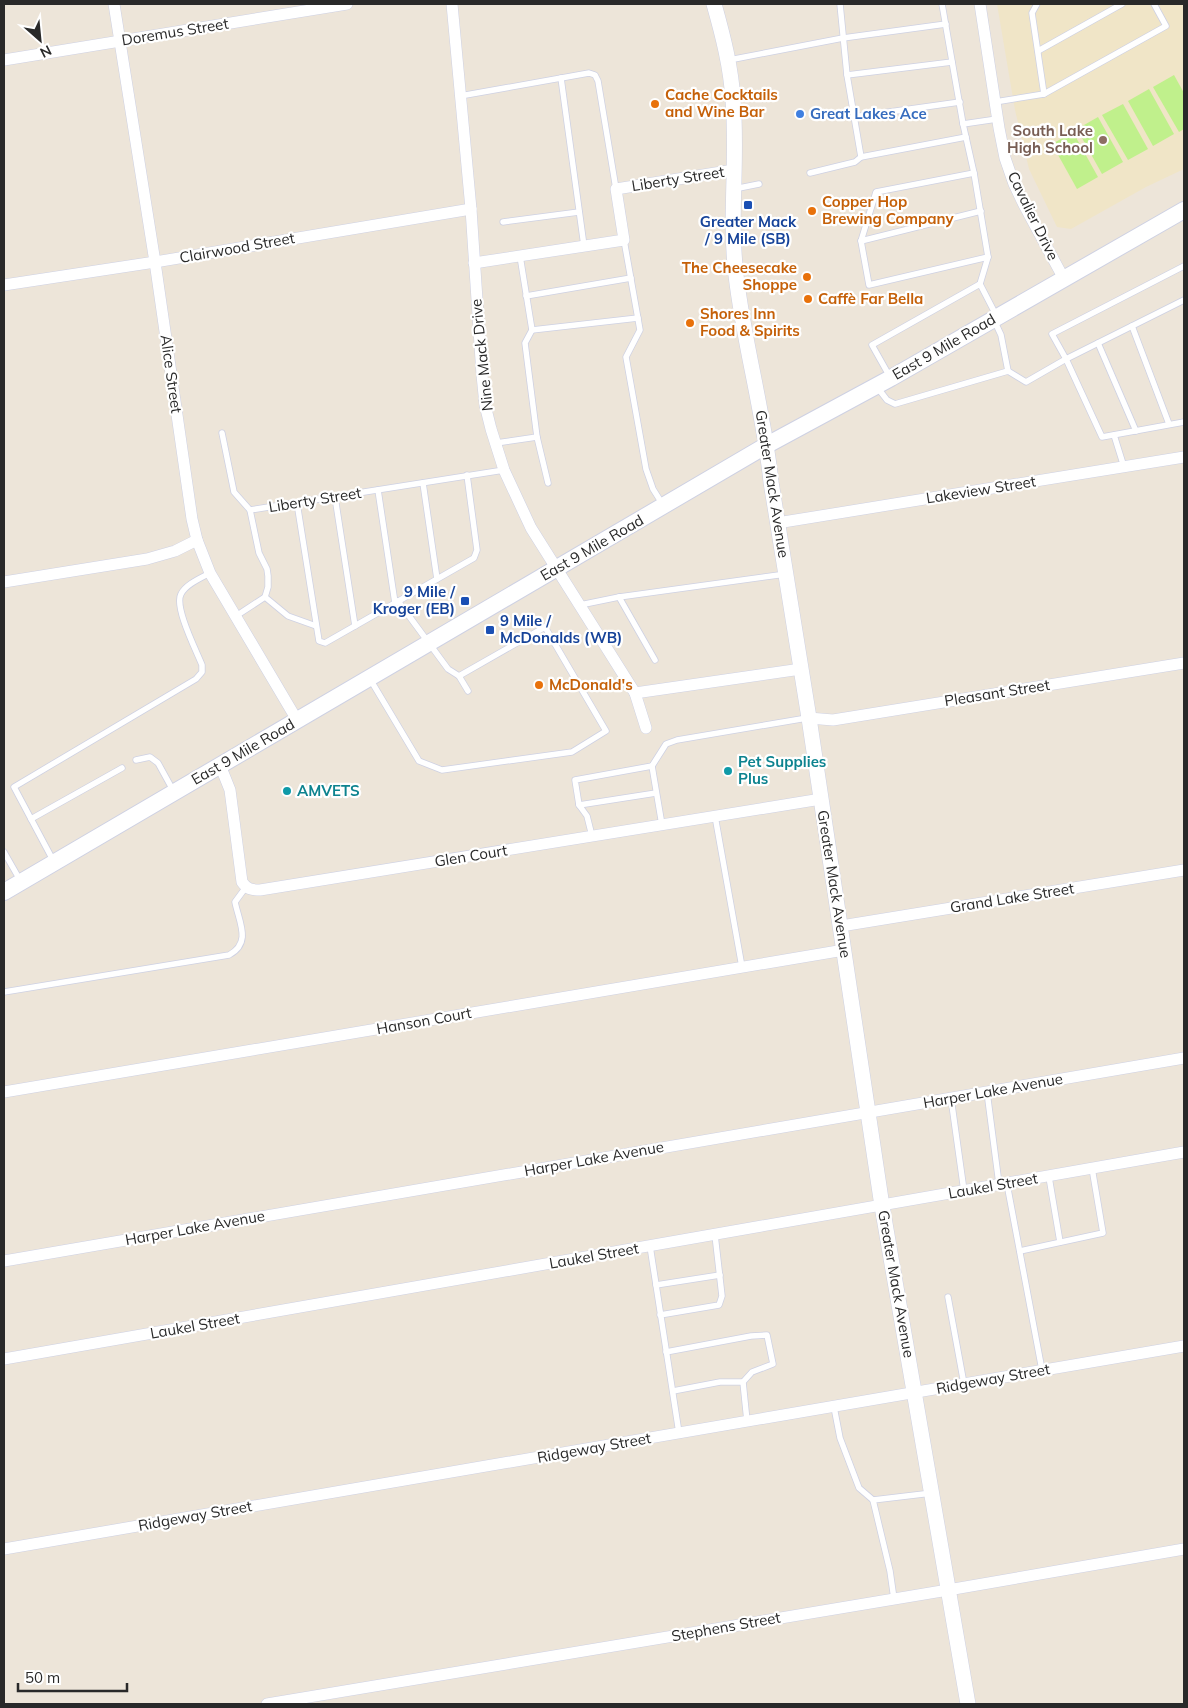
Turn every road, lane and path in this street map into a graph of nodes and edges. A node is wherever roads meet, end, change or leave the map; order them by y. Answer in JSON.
{"nodes":[{"id":1,"x":114,"y":4,"type":"edge"},
{"id":2,"x":346,"y":4,"type":"edge"},
{"id":3,"x":452,"y":4,"type":"edge"},
{"id":4,"x":714,"y":4,"type":"edge"},
{"id":5,"x":840,"y":4,"type":"edge"},
{"id":6,"x":942,"y":4,"type":"edge"},
{"id":7,"x":980,"y":4,"type":"edge"},
{"id":8,"x":1037,"y":4,"type":"edge"},
{"id":9,"x":1122,"y":4,"type":"edge"},
{"id":10,"x":1154,"y":4,"type":"edge"},
{"id":11,"x":946,"y":24,"type":"junction"},
{"id":12,"x":843,"y":38,"type":"junction"},
{"id":13,"x":120,"y":41,"type":"junction"},
{"id":14,"x":1038,"y":51,"type":"junction"},
{"id":15,"x":4,"y":60,"type":"edge"},
{"id":16,"x":729,"y":60,"type":"junction"},
{"id":17,"x":952,"y":62,"type":"junction"},
{"id":18,"x":848,"y":75,"type":"junction"},
{"id":19,"x":561,"y":78,"type":"junction"},
{"id":20,"x":1044,"y":94,"type":"junction"},
{"id":21,"x":460,"y":96,"type":"junction"},
{"id":22,"x":960,"y":102,"type":"junction"},
{"id":23,"x":995,"y":102,"type":"junction"},
{"id":24,"x":853,"y":117,"type":"junction"},
{"id":25,"x":997,"y":119,"type":"junction"},
{"id":26,"x":963,"y":124,"type":"junction"},
{"id":27,"x":966,"y":137,"type":"junction"},
{"id":28,"x":861,"y":157,"type":"junction"},
{"id":29,"x":734,"y":170,"type":"junction"},
{"id":30,"x":810,"y":173,"type":"dead end"},
{"id":31,"x":974,"y":173,"type":"junction"},
{"id":32,"x":758,"y":184,"type":"dead end"},
{"id":33,"x":616,"y":189,"type":"junction"},
{"id":34,"x":734,"y":189,"type":"junction"},
{"id":35,"x":470,"y":209,"type":"junction"},
{"id":36,"x":1184,"y":210,"type":"edge"},
{"id":37,"x":981,"y":211,"type":"junction"},
{"id":38,"x":579,"y":212,"type":"junction"},
{"id":39,"x":503,"y":222,"type":"dead end"},
{"id":40,"x":624,"y":240,"type":"junction"},
{"id":41,"x":861,"y":241,"type":"junction"},
{"id":42,"x":584,"y":246,"type":"junction"},
{"id":43,"x":520,"y":256,"type":"junction"},
{"id":44,"x":988,"y":256,"type":"junction"},
{"id":45,"x":155,"y":262,"type":"junction"},
{"id":46,"x":474,"y":264,"type":"junction"},
{"id":47,"x":1184,"y":266,"type":"edge"},
{"id":48,"x":631,"y":278,"type":"junction"},
{"id":49,"x":1064,"y":279,"type":"junction"},
{"id":50,"x":980,"y":284,"type":"junction"},
{"id":51,"x":4,"y":285,"type":"edge"},
{"id":52,"x":526,"y":296,"type":"junction"},
{"id":53,"x":1184,"y":300,"type":"edge"},
{"id":54,"x":638,"y":318,"type":"junction"},
{"id":55,"x":995,"y":318,"type":"junction"},
{"id":56,"x":1132,"y":326,"type":"junction"},
{"id":57,"x":532,"y":330,"type":"junction"},
{"id":58,"x":1098,"y":343,"type":"junction"},
{"id":59,"x":1066,"y":359,"type":"junction"},
{"id":60,"x":1008,"y":371,"type":"junction"},
{"id":61,"x":891,"y":378,"type":"junction"},
{"id":62,"x":876,"y":386,"type":"junction"},
{"id":63,"x":1184,"y":422,"type":"edge"},
{"id":64,"x":1169,"y":424,"type":"junction"},
{"id":65,"x":1136,"y":431,"type":"junction"},
{"id":66,"x":222,"y":433,"type":"dead end"},
{"id":67,"x":1114,"y":435,"type":"junction"},
{"id":68,"x":538,"y":437,"type":"junction"},
{"id":69,"x":496,"y":443,"type":"junction"},
{"id":70,"x":767,"y":445,"type":"junction"},
{"id":71,"x":1184,"y":457,"type":"edge"},
{"id":72,"x":1124,"y":467,"type":"junction"},
{"id":73,"x":504,"y":470,"type":"junction"},
{"id":74,"x":467,"y":475,"type":"junction"},
{"id":75,"x":423,"y":483,"type":"junction"},
{"id":76,"x":548,"y":483,"type":"dead end"},
{"id":77,"x":378,"y":490,"type":"junction"},
{"id":78,"x":335,"y":497,"type":"junction"},
{"id":79,"x":297,"y":503,"type":"junction"},
{"id":80,"x":664,"y":506,"type":"junction"},
{"id":81,"x":250,"y":510,"type":"junction"},
{"id":82,"x":777,"y":524,"type":"junction"},
{"id":83,"x":197,"y":540,"type":"junction"},
{"id":84,"x":556,"y":568,"type":"junction"},
{"id":85,"x":210,"y":573,"type":"junction"},
{"id":86,"x":786,"y":574,"type":"junction"},
{"id":87,"x":437,"y":579,"type":"junction"},
{"id":88,"x":4,"y":582,"type":"edge"},
{"id":89,"x":265,"y":597,"type":"junction"},
{"id":90,"x":619,"y":597,"type":"junction"},
{"id":91,"x":397,"y":602,"type":"junction"},
{"id":92,"x":579,"y":606,"type":"junction"},
{"id":93,"x":236,"y":616,"type":"junction"},
{"id":94,"x":316,"y":626,"type":"junction"},
{"id":95,"x":355,"y":626,"type":"junction"},
{"id":96,"x":430,"y":643,"type":"junction"},
{"id":97,"x":655,"y":660,"type":"dead end"},
{"id":98,"x":1184,"y":663,"type":"edge"},
{"id":99,"x":801,"y":669,"type":"junction"},
{"id":100,"x":459,"y":676,"type":"junction"},
{"id":101,"x":370,"y":679,"type":"junction"},
{"id":102,"x":468,"y":691,"type":"dead end"},
{"id":103,"x":635,"y":692,"type":"junction"},
{"id":104,"x":809,"y":718,"type":"junction"},
{"id":105,"x":297,"y":720,"type":"junction"},
{"id":106,"x":646,"y":728,"type":"dead end"},
{"id":107,"x":136,"y":760,"type":"dead end"},
{"id":108,"x":220,"y":765,"type":"junction"},
{"id":109,"x":652,"y":766,"type":"junction"},
{"id":110,"x":122,"y":768,"type":"dead end"},
{"id":111,"x":174,"y":792,"type":"junction"},
{"id":112,"x":656,"y":793,"type":"junction"},
{"id":113,"x":821,"y":799,"type":"junction"},
{"id":114,"x":579,"y":806,"type":"junction"},
{"id":115,"x":715,"y":816,"type":"junction"},
{"id":116,"x":31,"y":819,"type":"junction"},
{"id":117,"x":662,"y":825,"type":"junction"},
{"id":118,"x":592,"y":836,"type":"junction"},
{"id":119,"x":4,"y":852,"type":"edge"},
{"id":120,"x":54,"y":862,"type":"junction"},
{"id":121,"x":1184,"y":870,"type":"edge"},
{"id":122,"x":21,"y":882,"type":"junction"},
{"id":123,"x":246,"y":888,"type":"junction"},
{"id":124,"x":4,"y":892,"type":"edge"},
{"id":125,"x":841,"y":926,"type":"junction"},
{"id":126,"x":844,"y":950,"type":"junction"},
{"id":127,"x":742,"y":967,"type":"junction"},
{"id":128,"x":4,"y":992,"type":"edge"},
{"id":129,"x":1184,"y":1058,"type":"edge"},
{"id":130,"x":4,"y":1092,"type":"edge"},
{"id":131,"x":987,"y":1092,"type":"junction"},
{"id":132,"x":951,"y":1098,"type":"junction"},
{"id":133,"x":868,"y":1112,"type":"junction"},
{"id":134,"x":1184,"y":1152,"type":"edge"},
{"id":135,"x":1092,"y":1168,"type":"junction"},
{"id":136,"x":1049,"y":1177,"type":"junction"},
{"id":137,"x":1003,"y":1185,"type":"junction"},
{"id":138,"x":964,"y":1192,"type":"junction"},
{"id":139,"x":882,"y":1206,"type":"junction"},
{"id":140,"x":715,"y":1235,"type":"junction"},
{"id":141,"x":1060,"y":1242,"type":"junction"},
{"id":142,"x":650,"y":1246,"type":"junction"},
{"id":143,"x":1020,"y":1251,"type":"junction"},
{"id":144,"x":4,"y":1261,"type":"edge"},
{"id":145,"x":720,"y":1275,"type":"junction"},
{"id":146,"x":656,"y":1285,"type":"junction"},
{"id":147,"x":948,"y":1297,"type":"dead end"},
{"id":148,"x":660,"y":1315,"type":"junction"},
{"id":149,"x":1184,"y":1346,"type":"edge"},
{"id":150,"x":666,"y":1352,"type":"junction"},
{"id":151,"x":4,"y":1359,"type":"edge"},
{"id":152,"x":1042,"y":1370,"type":"junction"},
{"id":153,"x":743,"y":1382,"type":"junction"},
{"id":154,"x":964,"y":1384,"type":"junction"},
{"id":155,"x":673,"y":1391,"type":"junction"},
{"id":156,"x":914,"y":1393,"type":"junction"},
{"id":157,"x":834,"y":1406,"type":"junction"},
{"id":158,"x":747,"y":1421,"type":"junction"},
{"id":159,"x":679,"y":1433,"type":"junction"},
{"id":160,"x":932,"y":1494,"type":"junction"},
{"id":161,"x":873,"y":1500,"type":"junction"},
{"id":162,"x":1184,"y":1548,"type":"edge"},
{"id":163,"x":4,"y":1549,"type":"edge"},
{"id":164,"x":948,"y":1590,"type":"junction"},
{"id":165,"x":894,"y":1599,"type":"junction"},
{"id":166,"x":267,"y":1704,"type":"edge"},
{"id":167,"x":968,"y":1704,"type":"edge"}],
"edges":[{"from":1,"to":13,"type":"street","name":"Alice Street"},
{"from":2,"to":13,"type":"street","name":"Doremus Street"},
{"from":3,"to":21,"type":"street","name":"Nine Mack Drive"},
{"from":4,"to":16,"type":"street","name":"Greater Mack Avenue"},
{"from":5,"to":12,"type":"lane"},
{"from":6,"to":11,"type":"lane"},
{"from":7,"to":23,"type":"street","name":"Cavalier Drive"},
{"from":8,"to":14,"type":"lane"},
{"from":9,"to":14,"type":"lane"},
{"from":10,"to":20,"type":"lane"},
{"from":11,"to":12,"type":"lane"},
{"from":11,"to":17,"type":"lane"},
{"from":12,"to":16,"type":"lane"},
{"from":12,"to":18,"type":"lane"},
{"from":13,"to":15,"type":"street","name":"Doremus Street"},
{"from":13,"to":45,"type":"street","name":"Alice Street"},
{"from":14,"to":20,"type":"lane"},
{"from":16,"to":29,"type":"street","name":"Greater Mack Avenue"},
{"from":17,"to":18,"type":"lane"},
{"from":17,"to":22,"type":"lane"},
{"from":18,"to":24,"type":"lane"},
{"from":19,"to":21,"type":"lane"},
{"from":19,"to":33,"type":"lane"},
{"from":19,"to":38,"type":"lane"},
{"from":20,"to":23,"type":"lane"},
{"from":21,"to":35,"type":"street","name":"Nine Mack Drive"},
{"from":22,"to":24,"type":"lane"},
{"from":22,"to":26,"type":"lane"},
{"from":23,"to":25,"type":"street","name":"Cavalier Drive"},
{"from":24,"to":28,"type":"lane"},
{"from":25,"to":26,"type":"lane"},
{"from":25,"to":49,"type":"street","name":"Cavalier Drive"},
{"from":26,"to":27,"type":"lane"},
{"from":27,"to":28,"type":"lane"},
{"from":27,"to":31,"type":"lane"},
{"from":28,"to":30,"type":"lane"},
{"from":29,"to":33,"type":"street","name":"Liberty Street"},
{"from":29,"to":34,"type":"street","name":"Greater Mack Avenue"},
{"from":31,"to":37,"type":"lane"},
{"from":31,"to":41,"type":"lane"},
{"from":32,"to":34,"type":"lane"},
{"from":33,"to":40,"type":"street","name":"Liberty Street"},
{"from":34,"to":70,"type":"street","name":"Greater Mack Avenue"},
{"from":35,"to":45,"type":"street","name":"Clairwood Street"},
{"from":35,"to":46,"type":"street","name":"Nine Mack Drive"},
{"from":36,"to":49,"type":"main road","name":"East 9 Mile Road"},
{"from":37,"to":41,"type":"lane"},
{"from":37,"to":44,"type":"lane"},
{"from":38,"to":39,"type":"lane"},
{"from":38,"to":42,"type":"lane"},
{"from":40,"to":42,"type":"street"},
{"from":40,"to":48,"type":"lane"},
{"from":41,"to":44,"type":"lane"},
{"from":42,"to":43,"type":"street"},
{"from":43,"to":46,"type":"street"},
{"from":43,"to":52,"type":"lane"},
{"from":44,"to":50,"type":"lane"},
{"from":45,"to":51,"type":"street","name":"Clairwood Street"},
{"from":45,"to":83,"type":"street","name":"Alice Street"},
{"from":46,"to":69,"type":"street","name":"Nine Mack Drive"},
{"from":47,"to":59,"type":"lane"},
{"from":48,"to":52,"type":"lane"},
{"from":48,"to":54,"type":"lane"},
{"from":49,"to":55,"type":"main road","name":"East 9 Mile Road"},
{"from":50,"to":55,"type":"lane"},
{"from":50,"to":61,"type":"lane"},
{"from":52,"to":57,"type":"lane"},
{"from":53,"to":56,"type":"lane"},
{"from":54,"to":57,"type":"lane"},
{"from":54,"to":80,"type":"lane"},
{"from":55,"to":60,"type":"lane"},
{"from":55,"to":61,"type":"main road","name":"East 9 Mile Road"},
{"from":56,"to":58,"type":"lane"},
{"from":56,"to":64,"type":"lane"},
{"from":57,"to":68,"type":"lane"},
{"from":58,"to":59,"type":"lane"},
{"from":58,"to":65,"type":"lane"},
{"from":59,"to":60,"type":"lane"},
{"from":59,"to":67,"type":"lane"},
{"from":60,"to":62,"type":"lane"},
{"from":61,"to":62,"type":"main road","name":"East 9 Mile Road"},
{"from":62,"to":70,"type":"main road","name":"East 9 Mile Road"},
{"from":63,"to":64,"type":"lane"},
{"from":64,"to":65,"type":"lane"},
{"from":65,"to":67,"type":"lane"},
{"from":66,"to":81,"type":"lane"},
{"from":67,"to":72,"type":"lane"},
{"from":68,"to":69,"type":"lane"},
{"from":68,"to":76,"type":"lane"},
{"from":69,"to":73,"type":"street","name":"Nine Mack Drive"},
{"from":70,"to":80,"type":"main road","name":"East 9 Mile Road"},
{"from":70,"to":82,"type":"street","name":"Greater Mack Avenue"},
{"from":71,"to":72,"type":"street","name":"Lakeview Street"},
{"from":72,"to":82,"type":"street","name":"Lakeview Street"},
{"from":73,"to":74,"type":"lane","name":"Liberty Street"},
{"from":73,"to":84,"type":"street","name":"Nine Mack Drive"},
{"from":74,"to":75,"type":"lane","name":"Liberty Street"},
{"from":74,"to":87,"type":"lane"},
{"from":75,"to":77,"type":"lane","name":"Liberty Street"},
{"from":75,"to":87,"type":"lane"},
{"from":77,"to":78,"type":"lane","name":"Liberty Street"},
{"from":77,"to":91,"type":"lane"},
{"from":78,"to":79,"type":"lane","name":"Liberty Street"},
{"from":78,"to":95,"type":"lane"},
{"from":79,"to":81,"type":"lane","name":"Liberty Street"},
{"from":79,"to":94,"type":"lane"},
{"from":80,"to":84,"type":"main road","name":"East 9 Mile Road"},
{"from":81,"to":89,"type":"lane","name":"Liberty Street"},
{"from":82,"to":86,"type":"street","name":"Greater Mack Avenue"},
{"from":83,"to":85,"type":"street","name":"Alice Street"},
{"from":83,"to":88,"type":"street"},
{"from":84,"to":92,"type":"street","name":"Nine Mack Drive"},
{"from":84,"to":96,"type":"main road","name":"East 9 Mile Road"},
{"from":85,"to":93,"type":"street","name":"Alice Street"},
{"from":85,"to":116,"type":"lane"},
{"from":86,"to":90,"type":"lane"},
{"from":86,"to":99,"type":"street","name":"Greater Mack Avenue"},
{"from":87,"to":91,"type":"lane"},
{"from":89,"to":93,"type":"lane"},
{"from":89,"to":94,"type":"lane"},
{"from":90,"to":92,"type":"lane"},
{"from":90,"to":97,"type":"lane"},
{"from":91,"to":95,"type":"lane"},
{"from":91,"to":96,"type":"lane"},
{"from":92,"to":103,"type":"street","name":"Nine Mack Drive"},
{"from":93,"to":105,"type":"street","name":"Alice Street"},
{"from":94,"to":95,"type":"lane"},
{"from":96,"to":100,"type":"lane"},
{"from":96,"to":101,"type":"main road","name":"East 9 Mile Road"},
{"from":98,"to":104,"type":"street","name":"Pleasant Street"},
{"from":99,"to":103,"type":"street"},
{"from":99,"to":104,"type":"street","name":"Greater Mack Avenue"},
{"from":100,"to":101,"type":"lane"},
{"from":100,"to":102,"type":"lane"},
{"from":101,"to":105,"type":"main road","name":"East 9 Mile Road"},
{"from":103,"to":106,"type":"street","name":"Nine Mack Drive"},
{"from":104,"to":109,"type":"lane"},
{"from":104,"to":113,"type":"street","name":"Greater Mack Avenue"},
{"from":105,"to":108,"type":"main road","name":"East 9 Mile Road"},
{"from":107,"to":111,"type":"lane"},
{"from":108,"to":111,"type":"main road","name":"East 9 Mile Road"},
{"from":108,"to":123,"type":"street"},
{"from":109,"to":112,"type":"lane"},
{"from":109,"to":114,"type":"lane"},
{"from":110,"to":116,"type":"lane"},
{"from":111,"to":120,"type":"main road","name":"East 9 Mile Road"},
{"from":112,"to":114,"type":"lane"},
{"from":112,"to":117,"type":"lane"},
{"from":113,"to":115,"type":"street","name":"Glen Court"},
{"from":113,"to":125,"type":"street","name":"Greater Mack Avenue"},
{"from":114,"to":118,"type":"lane"},
{"from":115,"to":117,"type":"street","name":"Glen Court"},
{"from":115,"to":127,"type":"lane"},
{"from":116,"to":120,"type":"lane"},
{"from":117,"to":118,"type":"street","name":"Glen Court"},
{"from":118,"to":123,"type":"street","name":"Glen Court"},
{"from":119,"to":122,"type":"lane"},
{"from":120,"to":122,"type":"main road","name":"East 9 Mile Road"},
{"from":121,"to":125,"type":"street","name":"Grand Lake Street"},
{"from":122,"to":124,"type":"main road","name":"East 9 Mile Road"},
{"from":123,"to":128,"type":"lane"},
{"from":125,"to":126,"type":"street","name":"Greater Mack Avenue"},
{"from":126,"to":127,"type":"street","name":"Hanson Court"},
{"from":126,"to":133,"type":"street","name":"Greater Mack Avenue"},
{"from":127,"to":130,"type":"street","name":"Hanson Court"},
{"from":129,"to":131,"type":"street","name":"Harper Lake Avenue"},
{"from":131,"to":132,"type":"street","name":"Harper Lake Avenue"},
{"from":131,"to":137,"type":"lane"},
{"from":132,"to":133,"type":"street","name":"Harper Lake Avenue"},
{"from":132,"to":138,"type":"lane"},
{"from":133,"to":139,"type":"street","name":"Greater Mack Avenue"},
{"from":133,"to":144,"type":"street","name":"Harper Lake Avenue"},
{"from":134,"to":135,"type":"street","name":"Laukel Street"},
{"from":135,"to":136,"type":"street","name":"Laukel Street"},
{"from":135,"to":141,"type":"lane"},
{"from":136,"to":137,"type":"street","name":"Laukel Street"},
{"from":136,"to":141,"type":"lane"},
{"from":137,"to":138,"type":"street","name":"Laukel Street"},
{"from":137,"to":143,"type":"lane"},
{"from":138,"to":139,"type":"street","name":"Laukel Street"},
{"from":139,"to":140,"type":"street","name":"Laukel Street"},
{"from":139,"to":156,"type":"street","name":"Greater Mack Avenue"},
{"from":140,"to":142,"type":"street","name":"Laukel Street"},
{"from":140,"to":145,"type":"lane"},
{"from":141,"to":143,"type":"lane"},
{"from":142,"to":146,"type":"lane"},
{"from":142,"to":151,"type":"street","name":"Laukel Street"},
{"from":143,"to":152,"type":"lane"},
{"from":145,"to":146,"type":"lane"},
{"from":145,"to":148,"type":"lane"},
{"from":146,"to":148,"type":"lane"},
{"from":147,"to":154,"type":"lane"},
{"from":148,"to":150,"type":"lane"},
{"from":149,"to":152,"type":"street","name":"Ridgeway Street"},
{"from":150,"to":153,"type":"lane"},
{"from":150,"to":155,"type":"lane"},
{"from":152,"to":154,"type":"street","name":"Ridgeway Street"},
{"from":153,"to":155,"type":"lane"},
{"from":153,"to":158,"type":"lane"},
{"from":154,"to":156,"type":"street","name":"Ridgeway Street"},
{"from":155,"to":159,"type":"lane"},
{"from":156,"to":157,"type":"street","name":"Ridgeway Street"},
{"from":156,"to":160,"type":"street","name":"Greater Mack Avenue"},
{"from":157,"to":158,"type":"street","name":"Ridgeway Street"},
{"from":157,"to":161,"type":"lane"},
{"from":158,"to":159,"type":"street","name":"Ridgeway Street"},
{"from":159,"to":163,"type":"street","name":"Ridgeway Street"},
{"from":160,"to":161,"type":"lane"},
{"from":160,"to":164,"type":"street","name":"Greater Mack Avenue"},
{"from":161,"to":165,"type":"lane"},
{"from":162,"to":164,"type":"street","name":"Stephens Street"},
{"from":164,"to":165,"type":"street","name":"Stephens Street"},
{"from":164,"to":167,"type":"street","name":"Greater Mack Avenue"},
{"from":165,"to":166,"type":"street","name":"Stephens Street"}]}
